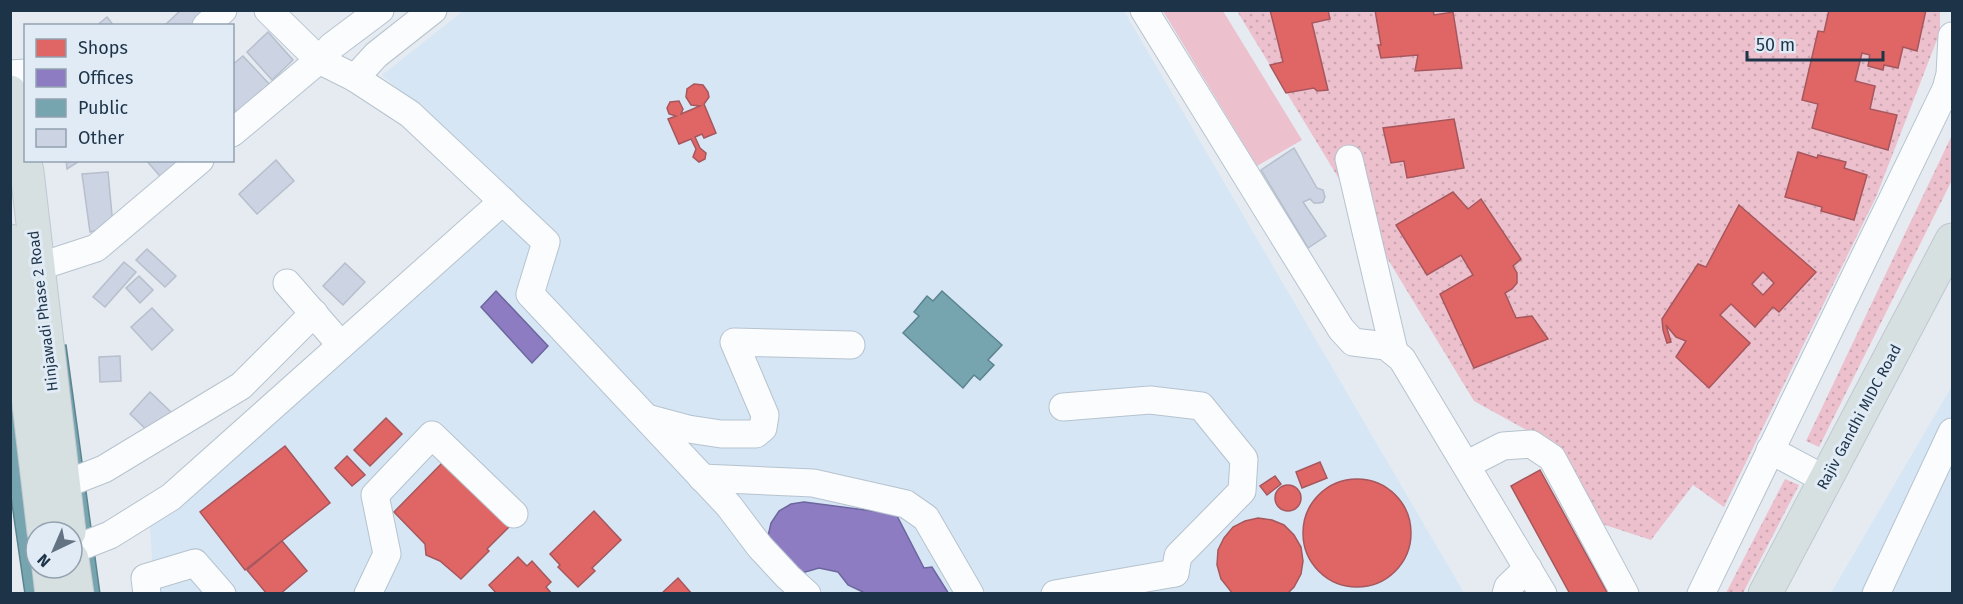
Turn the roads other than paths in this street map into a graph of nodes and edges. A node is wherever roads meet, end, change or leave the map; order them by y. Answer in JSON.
{"nodes":[{"id":1,"x":223,"y":10,"type":"edge"},
{"id":2,"x":268,"y":10,"type":"edge"},
{"id":3,"x":380,"y":10,"type":"edge"},
{"id":4,"x":433,"y":10,"type":"edge"},
{"id":5,"x":1144,"y":10,"type":"edge"},
{"id":6,"x":208,"y":24,"type":"edge"},
{"id":7,"x":1953,"y":36,"type":"edge"},
{"id":8,"x":319,"y":60,"type":"junction"},
{"id":9,"x":355,"y":78,"type":"junction"},
{"id":10,"x":10,"y":92,"type":"edge"},
{"id":11,"x":234,"y":131,"type":"edge"},
{"id":12,"x":24,"y":158,"type":"edge"},
{"id":13,"x":1349,"y":159,"type":"dead end"},
{"id":14,"x":25,"y":162,"type":"edge"},
{"id":15,"x":198,"y":162,"type":"edge"},
{"id":16,"x":503,"y":201,"type":"junction"},
{"id":17,"x":1953,"y":240,"type":"edge"},
{"id":18,"x":10,"y":241,"type":"edge"},
{"id":19,"x":38,"y":267,"type":"junction"},
{"id":20,"x":287,"y":283,"type":"dead end"},
{"id":21,"x":1953,"y":287,"type":"edge"},
{"id":22,"x":314,"y":313,"type":"junction"},
{"id":23,"x":341,"y":345,"type":"junction"},
{"id":24,"x":850,"y":345,"type":"dead end"},
{"id":25,"x":1394,"y":351,"type":"junction"},
{"id":26,"x":1063,"y":408,"type":"dead end"},
{"id":27,"x":646,"y":417,"type":"junction"},
{"id":28,"x":1953,"y":432,"type":"edge"},
{"id":29,"x":1770,"y":450,"type":"junction"},
{"id":30,"x":1466,"y":465,"type":"junction"},
{"id":31,"x":702,"y":478,"type":"junction"},
{"id":32,"x":1826,"y":480,"type":"junction"},
{"id":33,"x":63,"y":485,"type":"junction"},
{"id":34,"x":514,"y":514,"type":"dead end"},
{"id":35,"x":43,"y":520,"type":"edge"},
{"id":36,"x":67,"y":520,"type":"edge"},
{"id":37,"x":84,"y":545,"type":"edge"},
{"id":38,"x":1528,"y":568,"type":"junction"},
{"id":39,"x":1181,"y":583,"type":"edge"},
{"id":40,"x":147,"y":594,"type":"edge"},
{"id":41,"x":222,"y":594,"type":"edge"},
{"id":42,"x":368,"y":594,"type":"edge"},
{"id":43,"x":807,"y":594,"type":"edge"},
{"id":44,"x":970,"y":594,"type":"edge"},
{"id":45,"x":1055,"y":594,"type":"edge"},
{"id":46,"x":1506,"y":594,"type":"edge"},
{"id":47,"x":1543,"y":594,"type":"edge"},
{"id":48,"x":1625,"y":594,"type":"edge"},
{"id":49,"x":1701,"y":594,"type":"edge"},
{"id":50,"x":1765,"y":594,"type":"edge"},
{"id":51,"x":1791,"y":594,"type":"edge"},
{"id":52,"x":1876,"y":594,"type":"edge"}],
"edges":[{"from":1,"to":6,"type":"street"},
{"from":2,"to":8,"type":"street"},
{"from":3,"to":8,"type":"street"},
{"from":4,"to":9,"type":"street"},
{"from":5,"to":25,"type":"street"},
{"from":7,"to":29,"type":"street"},
{"from":8,"to":9,"type":"street"},
{"from":8,"to":11,"type":"street"},
{"from":9,"to":16,"type":"street"},
{"from":10,"to":12,"type":"main road","name":"Hinjawadi Phase 2 Road"},
{"from":13,"to":25,"type":"street"},
{"from":14,"to":19,"type":"main road","name":"Hinjawadi Phase 2 Road"},
{"from":15,"to":19,"type":"street"},
{"from":16,"to":23,"type":"street"},
{"from":16,"to":27,"type":"street"},
{"from":17,"to":32,"type":"main road","name":"Rajiv Gandhi MIDC Road"},
{"from":18,"to":35,"type":"main road","name":"Hinjawadi Phase 2 Road"},
{"from":19,"to":33,"type":"main road","name":"Hinjawadi Phase 2 Road"},
{"from":20,"to":22,"type":"street"},
{"from":21,"to":51,"type":"main road","name":"Rajiv Gandhi MIDC Road"},
{"from":22,"to":23,"type":"street"},
{"from":22,"to":33,"type":"street"},
{"from":23,"to":37,"type":"street"},
{"from":24,"to":27,"type":"street"},
{"from":25,"to":30,"type":"street"},
{"from":26,"to":39,"type":"street"},
{"from":27,"to":31,"type":"street"},
{"from":28,"to":52,"type":"street"},
{"from":29,"to":32,"type":"street"},
{"from":29,"to":49,"type":"street"},
{"from":30,"to":38,"type":"street"},
{"from":30,"to":48,"type":"street"},
{"from":31,"to":43,"type":"street"},
{"from":31,"to":44,"type":"street"},
{"from":32,"to":50,"type":"main road","name":"Rajiv Gandhi MIDC Road"},
{"from":33,"to":36,"type":"main road","name":"Hinjawadi Phase 2 Road"},
{"from":34,"to":42,"type":"street"},
{"from":38,"to":46,"type":"street"},
{"from":38,"to":47,"type":"street"},
{"from":39,"to":45,"type":"street"},
{"from":40,"to":41,"type":"street"}]}
